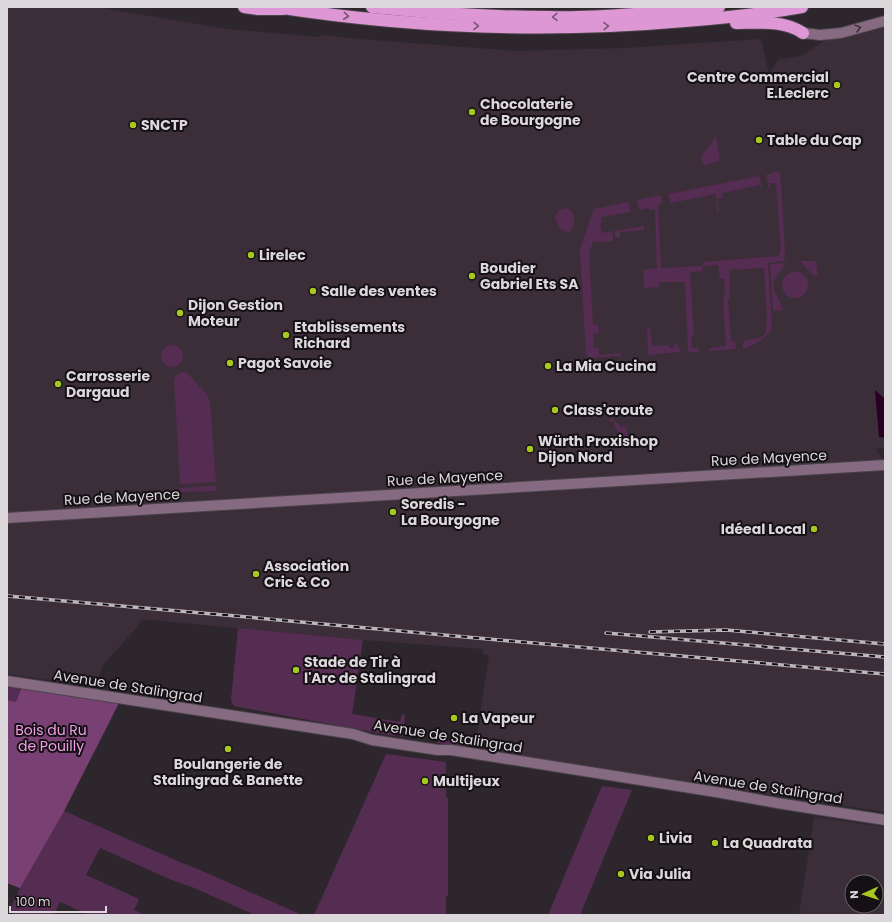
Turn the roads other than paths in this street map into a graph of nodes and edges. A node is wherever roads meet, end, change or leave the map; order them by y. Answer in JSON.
{"nodes":[{"id":1,"x":244,"y":7,"type":"edge"},
{"id":2,"x":276,"y":7,"type":"edge"},
{"id":3,"x":378,"y":7,"type":"edge"},
{"id":4,"x":719,"y":7,"type":"edge"},
{"id":5,"x":802,"y":7,"type":"edge"},
{"id":6,"x":294,"y":10,"type":"junction"},
{"id":7,"x":885,"y":21,"type":"edge"},
{"id":8,"x":648,"y":24,"type":"junction"},
{"id":9,"x":803,"y":33,"type":"joint"},
{"id":10,"x":885,"y":465,"type":"edge"},
{"id":11,"x":7,"y":518,"type":"edge"},
{"id":12,"x":7,"y":681,"type":"edge"},
{"id":13,"x":885,"y":820,"type":"edge"}],
"edges":[{"from":1,"to":6,"type":"highway"},
{"from":2,"to":6,"type":"highway"},
{"from":4,"to":3,"type":"highway","one_way":true},
{"from":5,"to":8,"type":"highway"},
{"from":6,"to":8,"type":"highway","one_way":true},
{"from":9,"to":7,"type":"street","one_way":true},
{"from":8,"to":9,"type":"highway"},
{"from":10,"to":11,"type":"street","name":"Rue de Mayence"},
{"from":12,"to":13,"type":"street","name":"Avenue de Stalingrad"}]}
